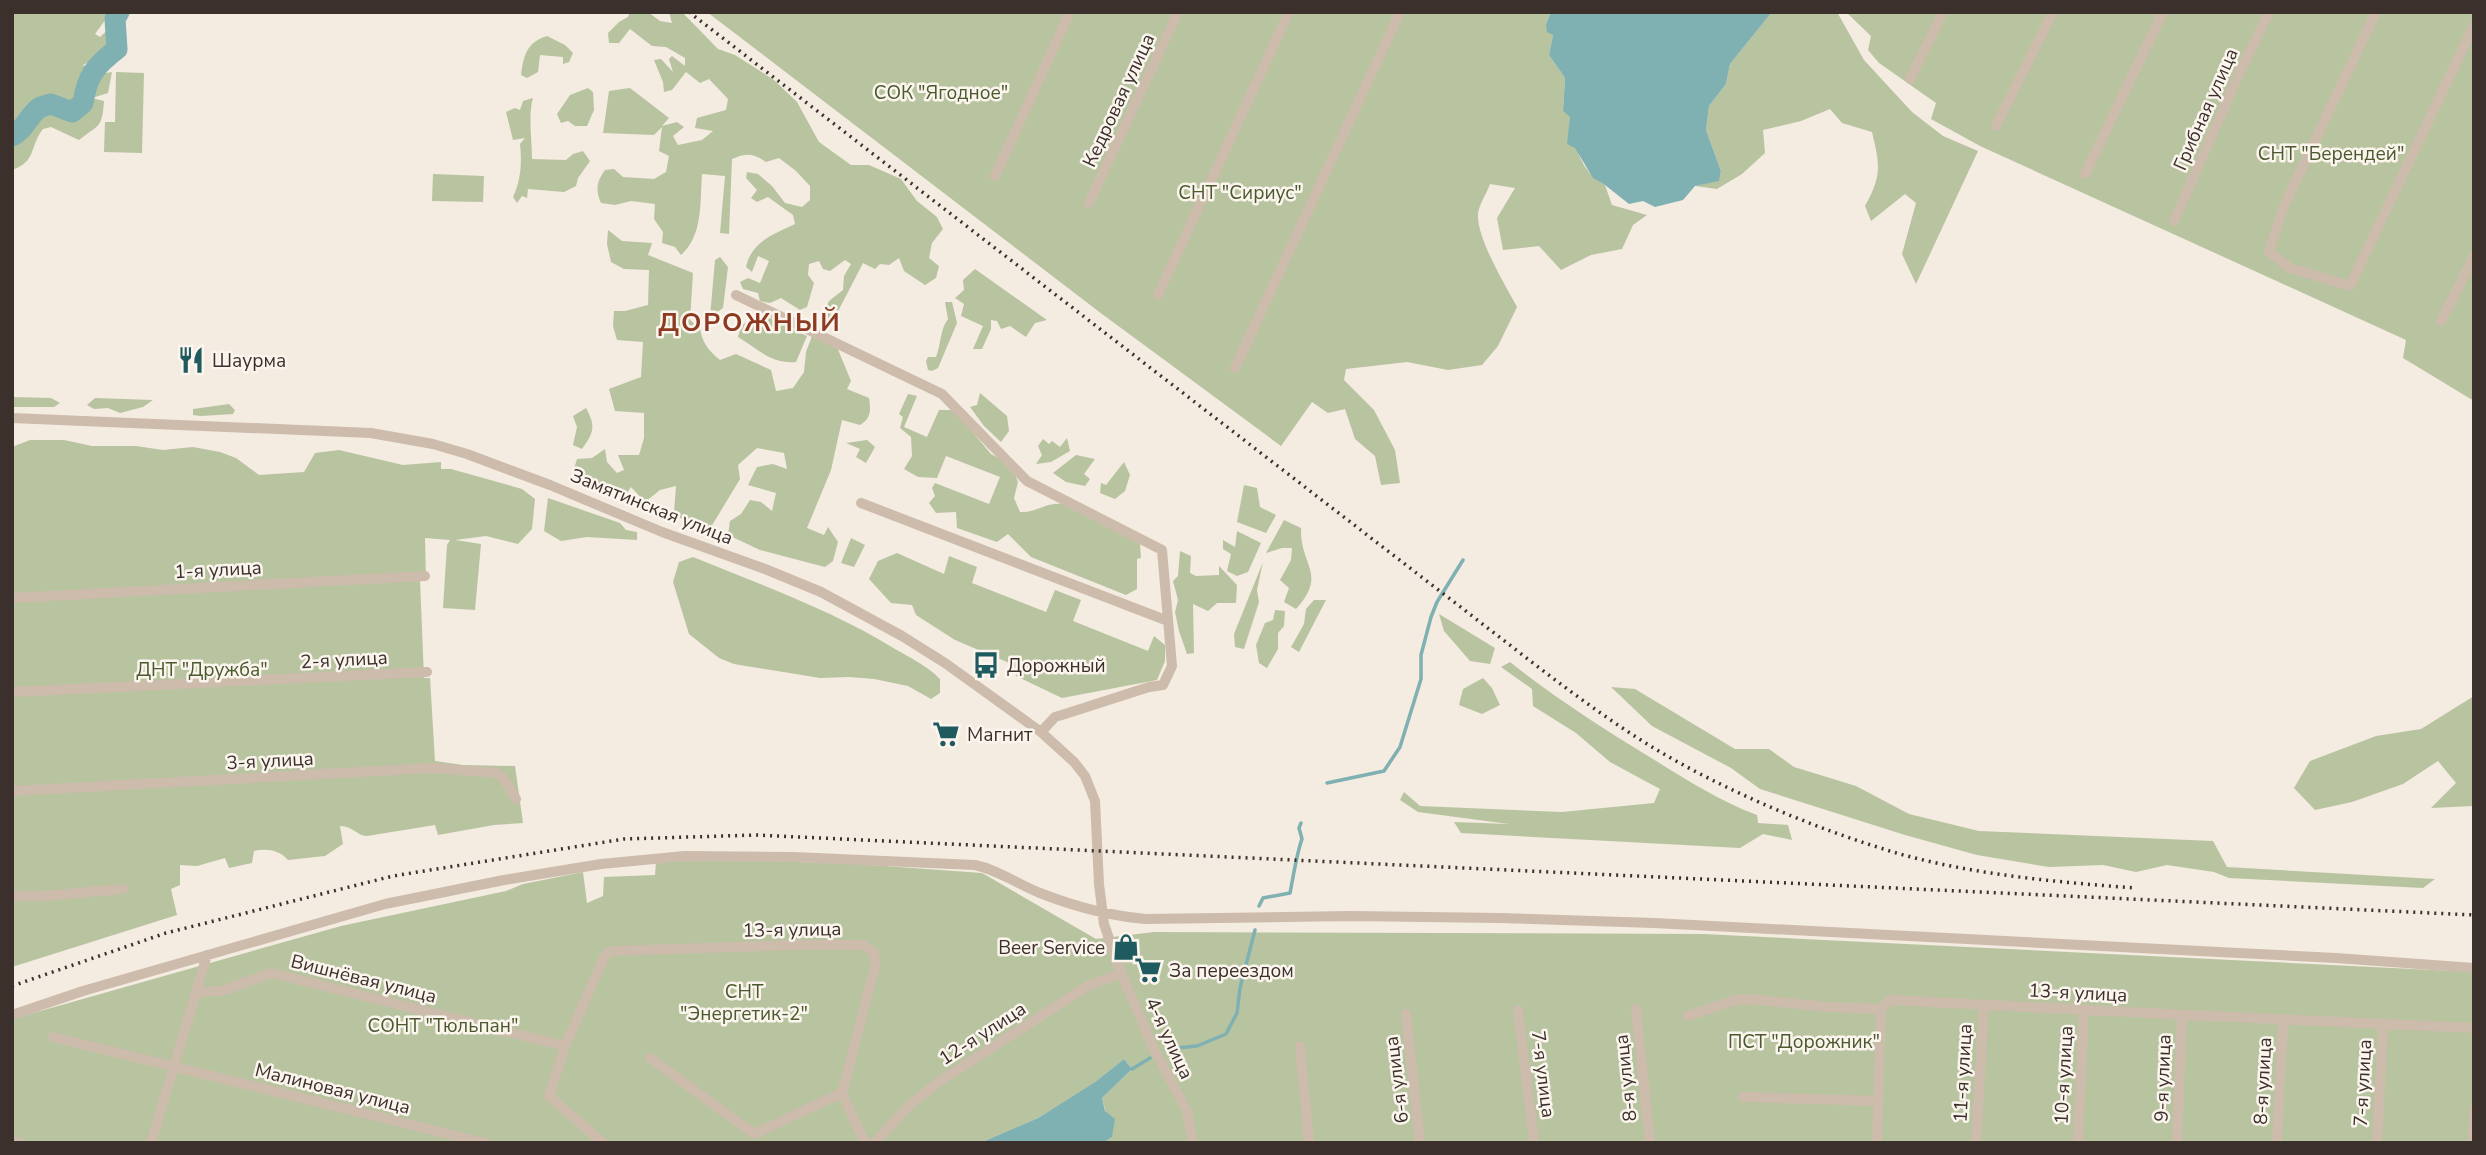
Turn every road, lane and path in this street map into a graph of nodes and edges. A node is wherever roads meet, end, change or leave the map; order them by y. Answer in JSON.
{"nodes":[{"id":1,"x":1070,"y":12,"type":"edge"},
{"id":2,"x":1178,"y":12,"type":"edge"},
{"id":3,"x":1289,"y":12,"type":"edge"},
{"id":4,"x":1400,"y":12,"type":"edge"},
{"id":5,"x":1943,"y":12,"type":"edge"},
{"id":6,"x":2053,"y":12,"type":"edge"},
{"id":7,"x":2163,"y":12,"type":"edge"},
{"id":8,"x":2269,"y":12,"type":"edge"},
{"id":9,"x":2376,"y":12,"type":"edge"},
{"id":10,"x":2474,"y":25,"type":"edge"},
{"id":11,"x":1910,"y":79,"type":"dead end"},
{"id":12,"x":1996,"y":126,"type":"dead end"},
{"id":13,"x":2085,"y":174,"type":"dead end"},
{"id":14,"x":995,"y":176,"type":"dead end"},
{"id":15,"x":1089,"y":203,"type":"dead end"},
{"id":16,"x":2174,"y":220,"type":"dead end"},
{"id":17,"x":2474,"y":256,"type":"edge"},
{"id":18,"x":736,"y":295,"type":"dead end"},
{"id":19,"x":1158,"y":295,"type":"dead end"},
{"id":20,"x":2441,"y":321,"type":"dead end"},
{"id":21,"x":1235,"y":369,"type":"dead end"},
{"id":22,"x":12,"y":418,"type":"edge"},
{"id":23,"x":861,"y":503,"type":"dead end"},
{"id":24,"x":425,"y":576,"type":"dead end"},
{"id":25,"x":12,"y":598,"type":"edge"},
{"id":26,"x":1168,"y":621,"type":"junction"},
{"id":27,"x":427,"y":672,"type":"dead end"},
{"id":28,"x":12,"y":692,"type":"edge"},
{"id":29,"x":1041,"y":732,"type":"junction"},
{"id":30,"x":12,"y":791,"type":"edge"},
{"id":31,"x":516,"y":799,"type":"dead end"},
{"id":32,"x":123,"y":889,"type":"dead end"},
{"id":33,"x":12,"y":896,"type":"edge"},
{"id":34,"x":1101,"y":910,"type":"junction"},
{"id":35,"x":1112,"y":948,"type":"joint"},
{"id":36,"x":207,"y":955,"type":"junction"},
{"id":37,"x":2474,"y":968,"type":"edge"},
{"id":38,"x":1121,"y":973,"type":"junction"},
{"id":39,"x":197,"y":992,"type":"junction"},
{"id":40,"x":1984,"y":1005,"type":"junction"},
{"id":41,"x":1636,"y":1009,"type":"dead end"},
{"id":42,"x":1881,"y":1009,"type":"junction"},
{"id":43,"x":2084,"y":1009,"type":"junction"},
{"id":44,"x":1518,"y":1010,"type":"dead end"},
{"id":45,"x":1406,"y":1014,"type":"dead end"},
{"id":46,"x":12,"y":1015,"type":"edge"},
{"id":47,"x":2182,"y":1015,"type":"junction"},
{"id":48,"x":1687,"y":1016,"type":"dead end"},
{"id":49,"x":2283,"y":1021,"type":"junction"},
{"id":50,"x":2382,"y":1024,"type":"junction"},
{"id":51,"x":2474,"y":1028,"type":"edge"},
{"id":52,"x":53,"y":1037,"type":"dead end"},
{"id":53,"x":1300,"y":1045,"type":"dead end"},
{"id":54,"x":565,"y":1046,"type":"junction"},
{"id":55,"x":650,"y":1058,"type":"dead end"},
{"id":56,"x":172,"y":1067,"type":"junction"},
{"id":57,"x":842,"y":1093,"type":"junction"},
{"id":58,"x":1743,"y":1097,"type":"dead end"},
{"id":59,"x":1879,"y":1101,"type":"junction"},
{"id":60,"x":2474,"y":1110,"type":"edge"},
{"id":61,"x":12,"y":1141,"type":"edge"},
{"id":62,"x":20,"y":1143,"type":"edge"},
{"id":63,"x":152,"y":1143,"type":"edge"},
{"id":64,"x":485,"y":1143,"type":"edge"},
{"id":65,"x":603,"y":1143,"type":"edge"},
{"id":66,"x":865,"y":1143,"type":"edge"},
{"id":67,"x":874,"y":1143,"type":"edge"},
{"id":68,"x":1194,"y":1143,"type":"edge"},
{"id":69,"x":1309,"y":1143,"type":"edge"},
{"id":70,"x":1420,"y":1143,"type":"edge"},
{"id":71,"x":1534,"y":1143,"type":"edge"},
{"id":72,"x":1650,"y":1143,"type":"edge"},
{"id":73,"x":1877,"y":1143,"type":"edge"},
{"id":74,"x":1976,"y":1143,"type":"edge"},
{"id":75,"x":2078,"y":1143,"type":"edge"},
{"id":76,"x":2177,"y":1143,"type":"edge"},
{"id":77,"x":2277,"y":1143,"type":"edge"},
{"id":78,"x":2376,"y":1143,"type":"edge"},
{"id":79,"x":2473,"y":1143,"type":"edge"}],
"edges":[{"from":1,"to":14,"type":"street"},
{"from":2,"to":15,"type":"street","name":"Кедровая улица"},
{"from":3,"to":19,"type":"street"},
{"from":4,"to":21,"type":"street"},
{"from":5,"to":11,"type":"street"},
{"from":6,"to":12,"type":"street"},
{"from":7,"to":13,"type":"street"},
{"from":8,"to":16,"type":"street","name":"Грибная улица"},
{"from":9,"to":10,"type":"street"},
{"from":17,"to":20,"type":"street"},
{"from":18,"to":26,"type":"street"},
{"from":22,"to":29,"type":"street","name":"Замятинская улица"},
{"from":23,"to":26,"type":"street"},
{"from":24,"to":25,"type":"street","name":"1-я улица"},
{"from":26,"to":29,"type":"street"},
{"from":27,"to":28,"type":"street","name":"2-я улица"},
{"from":29,"to":34,"type":"street","name":"Замятинская улица"},
{"from":30,"to":31,"type":"street","name":"3-я улица"},
{"from":32,"to":33,"type":"street"},
{"from":34,"to":35,"type":"street","name":"Замятинская улица"},
{"from":34,"to":36,"type":"street"},
{"from":34,"to":37,"type":"street"},
{"from":35,"to":38,"type":"street","name":"4-я улица"},
{"from":36,"to":39,"type":"street"},
{"from":36,"to":46,"type":"street"},
{"from":38,"to":67,"type":"street","name":"12-я улица"},
{"from":38,"to":68,"type":"street","name":"4-я улица"},
{"from":39,"to":54,"type":"street","name":"Вишнёвая улица"},
{"from":39,"to":56,"type":"street"},
{"from":40,"to":42,"type":"street","name":"13-я улица"},
{"from":40,"to":43,"type":"street","name":"13-я улица"},
{"from":40,"to":74,"type":"street","name":"11-я улица"},
{"from":41,"to":72,"type":"street","name":"8-я улица"},
{"from":42,"to":48,"type":"street","name":"13-я улица"},
{"from":42,"to":59,"type":"street"},
{"from":43,"to":47,"type":"street","name":"13-я улица"},
{"from":43,"to":75,"type":"street","name":"10-я улица"},
{"from":44,"to":71,"type":"street","name":"7-я улица"},
{"from":45,"to":70,"type":"street","name":"6-я улица"},
{"from":47,"to":49,"type":"street","name":"13-я улица"},
{"from":47,"to":76,"type":"street","name":"9-я улица"},
{"from":49,"to":50,"type":"street","name":"13-я улица"},
{"from":49,"to":77,"type":"street","name":"8-я улица"},
{"from":50,"to":51,"type":"street","name":"13-я улица"},
{"from":50,"to":78,"type":"street","name":"7-я улица"},
{"from":52,"to":56,"type":"street","name":"Малиновая улица"},
{"from":53,"to":69,"type":"street"},
{"from":54,"to":57,"type":"street","name":"13-я улица"},
{"from":54,"to":65,"type":"street"},
{"from":55,"to":57,"type":"street"},
{"from":56,"to":63,"type":"street"},
{"from":56,"to":64,"type":"street","name":"Малиновая улица"},
{"from":57,"to":66,"type":"street"},
{"from":58,"to":59,"type":"street"},
{"from":59,"to":73,"type":"street"},
{"from":60,"to":79,"type":"street"},
{"from":61,"to":62,"type":"street"}]}
